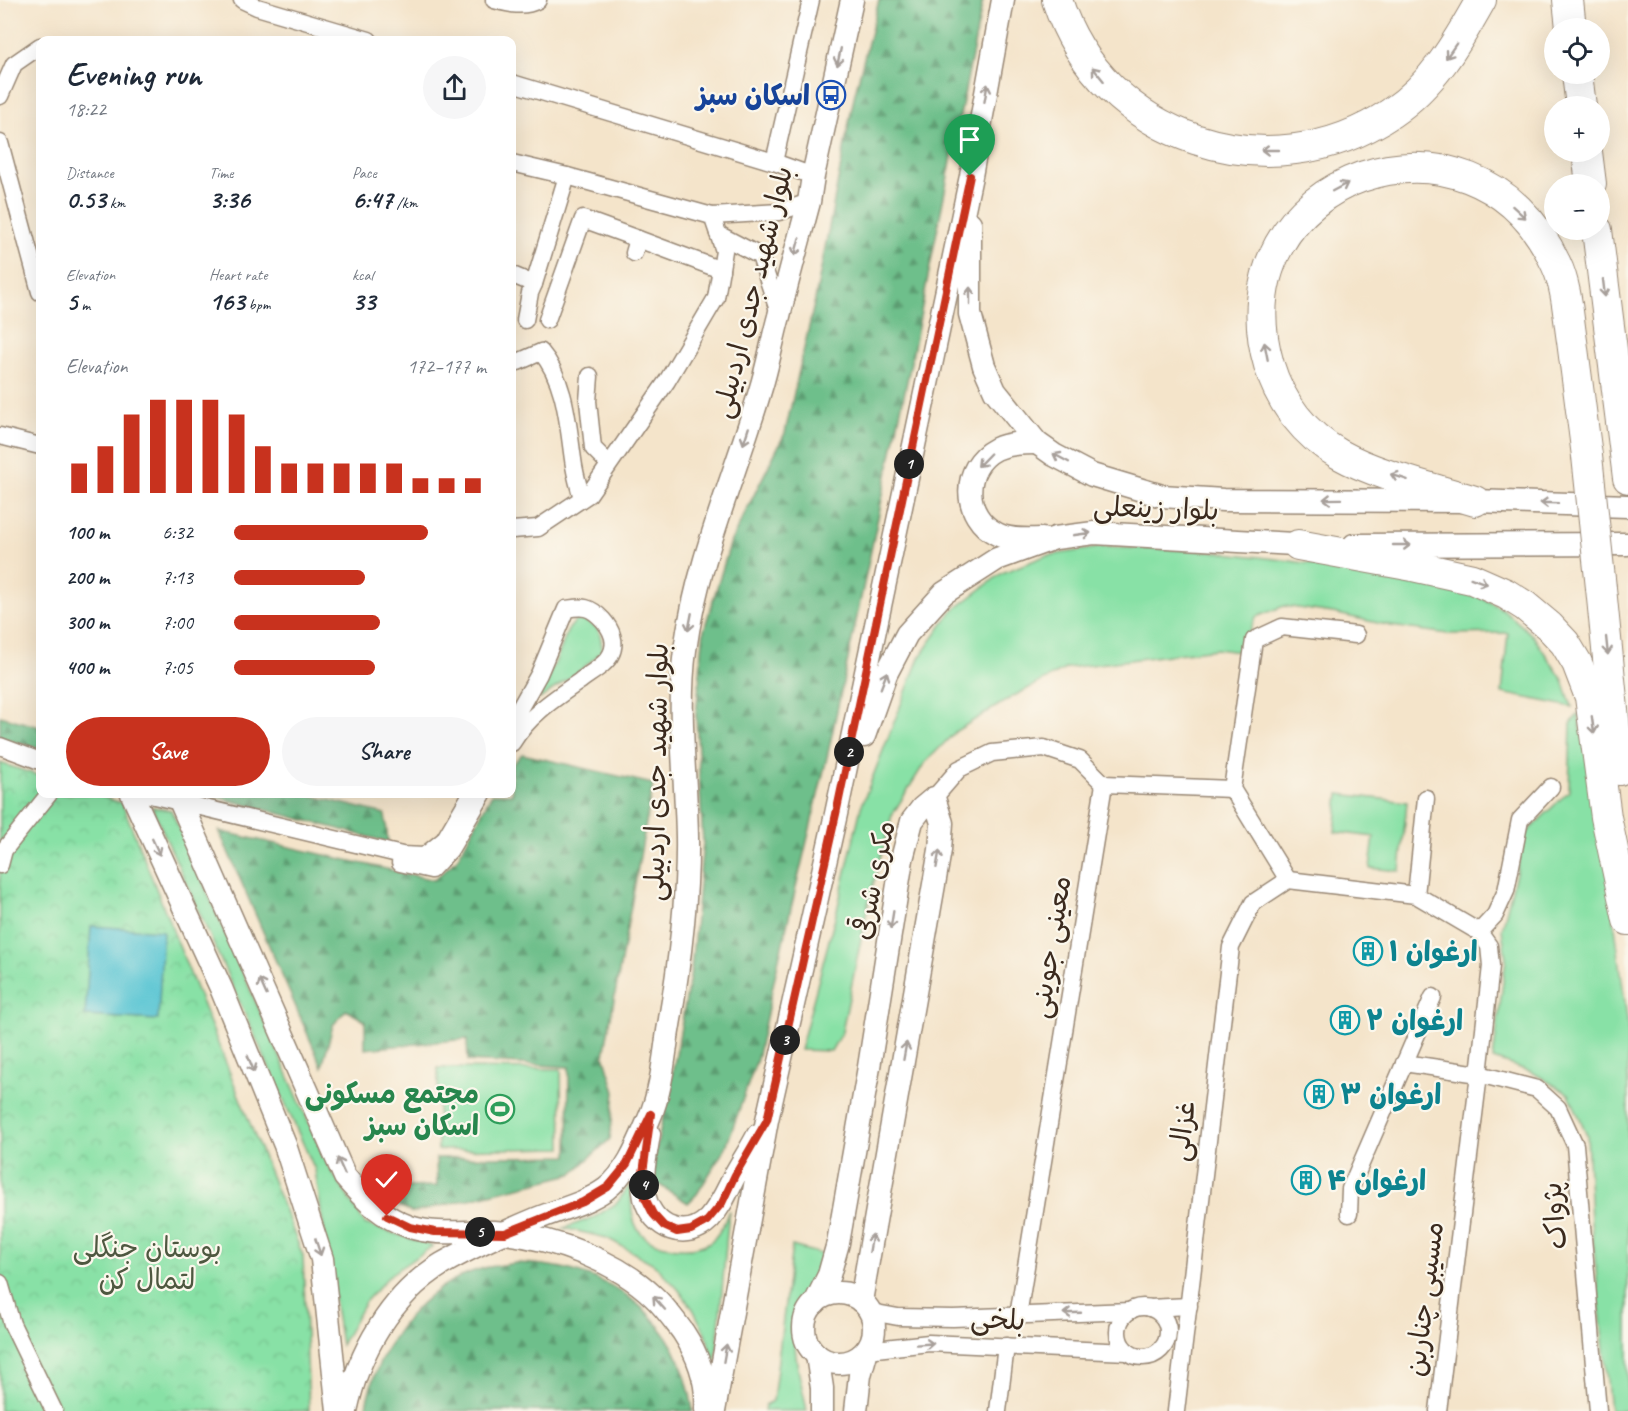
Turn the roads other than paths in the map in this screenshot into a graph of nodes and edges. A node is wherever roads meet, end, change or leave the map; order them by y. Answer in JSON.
{"nodes":[{"id":1,"x":242,"y":0,"type":"edge"},
{"id":2,"x":494,"y":0,"type":"edge"},
{"id":3,"x":538,"y":0,"type":"edge"},
{"id":4,"x":811,"y":0,"type":"edge"},
{"id":5,"x":852,"y":0,"type":"edge"},
{"id":6,"x":1002,"y":0,"type":"edge"},
{"id":7,"x":1057,"y":0,"type":"edge"},
{"id":8,"x":1481,"y":0,"type":"edge"},
{"id":9,"x":1568,"y":0,"type":"edge"},
{"id":10,"x":1570,"y":18,"type":"edge"},
{"id":11,"x":355,"y":36,"type":"edge"},
{"id":12,"x":36,"y":49,"type":"edge"},
{"id":13,"x":516,"y":84,"type":"edge"},
{"id":14,"x":0,"y":96,"type":"edge"},
{"id":15,"x":0,"y":143,"type":"edge"},
{"id":16,"x":774,"y":162,"type":"junction"},
{"id":17,"x":516,"y":164,"type":"edge"},
{"id":18,"x":567,"y":176,"type":"junction"},
{"id":19,"x":813,"y":176,"type":"junction"},
{"id":20,"x":970,"y":176,"type":"junction"},
{"id":21,"x":809,"y":202,"type":"junction"},
{"id":22,"x":712,"y":216,"type":"junction"},
{"id":23,"x":718,"y":234,"type":"junction"},
{"id":24,"x":1598,"y":240,"type":"edge"},
{"id":25,"x":721,"y":270,"type":"junction"},
{"id":26,"x":516,"y":276,"type":"edge"},
{"id":27,"x":36,"y":277,"type":"edge"},
{"id":28,"x":534,"y":284,"type":"junction"},
{"id":29,"x":779,"y":313,"type":"junction"},
{"id":30,"x":525,"y":320,"type":"dead end"},
{"id":31,"x":548,"y":320,"type":"dead end"},
{"id":32,"x":518,"y":362,"type":"dead end"},
{"id":33,"x":590,"y":376,"type":"dead end"},
{"id":34,"x":0,"y":436,"type":"edge"},
{"id":35,"x":1036,"y":443,"type":"junction"},
{"id":36,"x":36,"y":445,"type":"edge"},
{"id":37,"x":609,"y":464,"type":"junction"},
{"id":38,"x":1627,"y":465,"type":"edge"},
{"id":39,"x":582,"y":498,"type":"junction"},
{"id":40,"x":1475,"y":501,"type":"junction"},
{"id":41,"x":1628,"y":506,"type":"edge"},
{"id":42,"x":516,"y":530,"type":"edge"},
{"id":43,"x":1055,"y":538,"type":"junction"},
{"id":44,"x":1628,"y":544,"type":"edge"},
{"id":45,"x":1298,"y":545,"type":"junction"},
{"id":46,"x":1356,"y":635,"type":"dead end"},
{"id":47,"x":516,"y":715,"type":"edge"},
{"id":48,"x":516,"y":738,"type":"edge"},
{"id":49,"x":0,"y":746,"type":"edge"},
{"id":50,"x":36,"y":760,"type":"edge"},
{"id":51,"x":1104,"y":784,"type":"junction"},
{"id":52,"x":1551,"y":787,"type":"dead end"},
{"id":53,"x":1232,"y":789,"type":"junction"},
{"id":54,"x":46,"y":798,"type":"edge"},
{"id":55,"x":134,"y":798,"type":"edge"},
{"id":56,"x":157,"y":798,"type":"edge"},
{"id":57,"x":469,"y":798,"type":"edge"},
{"id":58,"x":481,"y":798,"type":"edge"},
{"id":59,"x":934,"y":798,"type":"junction"},
{"id":60,"x":1426,"y":798,"type":"dead end"},
{"id":61,"x":183,"y":807,"type":"junction"},
{"id":62,"x":836,"y":814,"type":"junction"},
{"id":63,"x":1628,"y":858,"type":"edge"},
{"id":64,"x":0,"y":865,"type":"edge"},
{"id":65,"x":1288,"y":880,"type":"junction"},
{"id":66,"x":1416,"y":895,"type":"junction"},
{"id":67,"x":1628,"y":920,"type":"edge"},
{"id":68,"x":1479,"y":932,"type":"junction"},
{"id":69,"x":1433,"y":997,"type":"dead end"},
{"id":70,"x":1404,"y":1063,"type":"junction"},
{"id":71,"x":1479,"y":1074,"type":"junction"},
{"id":72,"x":651,"y":1114,"type":"junction"},
{"id":73,"x":767,"y":1120,"type":"junction"},
{"id":74,"x":1349,"y":1214,"type":"dead end"},
{"id":75,"x":505,"y":1233,"type":"junction"},
{"id":76,"x":0,"y":1283,"type":"edge"},
{"id":77,"x":815,"y":1303,"type":"junction"},
{"id":78,"x":866,"y":1306,"type":"junction"},
{"id":79,"x":1189,"y":1306,"type":"junction"},
{"id":80,"x":1149,"y":1308,"type":"junction"},
{"id":81,"x":1130,"y":1311,"type":"junction"},
{"id":82,"x":1018,"y":1316,"type":"junction"},
{"id":83,"x":1006,"y":1346,"type":"junction"},
{"id":84,"x":867,"y":1350,"type":"junction"},
{"id":85,"x":1128,"y":1352,"type":"junction"},
{"id":86,"x":1184,"y":1352,"type":"junction"},
{"id":87,"x":1158,"y":1353,"type":"junction"},
{"id":88,"x":817,"y":1355,"type":"junction"},
{"id":89,"x":54,"y":1411,"type":"edge"},
{"id":90,"x":338,"y":1411,"type":"edge"},
{"id":91,"x":346,"y":1411,"type":"edge"},
{"id":92,"x":706,"y":1411,"type":"edge"},
{"id":93,"x":714,"y":1411,"type":"edge"},
{"id":94,"x":822,"y":1411,"type":"edge"},
{"id":95,"x":856,"y":1411,"type":"edge"},
{"id":96,"x":998,"y":1411,"type":"edge"},
{"id":97,"x":1176,"y":1411,"type":"edge"},
{"id":98,"x":1437,"y":1411,"type":"edge"},
{"id":99,"x":1598,"y":1411,"type":"edge"}],
"edges":[{"from":1,"to":11,"type":"street"},
{"from":2,"to":3,"type":"street"},
{"from":4,"to":16,"type":"street"},
{"from":5,"to":19,"type":"main road","name":"بلوار شهید جدی اردبیلی","one_way":true},
{"from":20,"to":6,"type":"main road","one_way":true},
{"from":8,"to":7,"type":"highway","one_way":true},
{"from":9,"to":10,"type":"highway"},
{"from":12,"to":14,"type":"street"},
{"from":13,"to":16,"type":"street"},
{"from":15,"to":27,"type":"street"},
{"from":16,"to":19,"type":"street"},
{"from":17,"to":18,"type":"street"},
{"from":18,"to":22,"type":"street"},
{"from":18,"to":28,"type":"street"},
{"from":19,"to":21,"type":"main road","name":"بلوار شهید جدی اردبیلی"},
{"from":35,"to":20,"type":"main road","name":"بلوار زینعلی","one_way":true},
{"from":20,"to":62,"type":"main road"},
{"from":21,"to":22,"type":"street"},
{"from":21,"to":29,"type":"main road","name":"بلوار شهید جدی اردبیلی","one_way":true},
{"from":22,"to":23,"type":"street"},
{"from":23,"to":25,"type":"street"},
{"from":23,"to":29,"type":"street"},
{"from":24,"to":38,"type":"highway","one_way":true},
{"from":25,"to":31,"type":"street"},
{"from":25,"to":37,"type":"street"},
{"from":26,"to":28,"type":"street"},
{"from":28,"to":30,"type":"street"},
{"from":29,"to":72,"type":"main road","name":"بلوار شهید جدی اردبیلی","one_way":true},
{"from":32,"to":39,"type":"street"},
{"from":33,"to":37,"type":"street"},
{"from":34,"to":36,"type":"street"},
{"from":40,"to":35,"type":"main road","name":"بلوار زینعلی","one_way":true},
{"from":35,"to":43,"type":"main road","one_way":true},
{"from":37,"to":39,"type":"street"},
{"from":39,"to":42,"type":"street"},
{"from":41,"to":40,"type":"main road","name":"بلوار زینعلی","one_way":true},
{"from":40,"to":63,"type":"highway","one_way":true,"bridge":true},
{"from":43,"to":45,"type":"main road","name":"بلوار زینعلی","one_way":true},
{"from":62,"to":43,"type":"main road","name":"بلوار زینعلی","one_way":true},
{"from":45,"to":44,"type":"main road","name":"بلوار زینعلی","one_way":true},
{"from":45,"to":67,"type":"highway","one_way":true},
{"from":46,"to":53,"type":"street"},
{"from":47,"to":48,"type":"street"},
{"from":49,"to":50,"type":"street"},
{"from":51,"to":53,"type":"street"},
{"from":51,"to":59,"type":"street"},
{"from":51,"to":82,"type":"street","name":"معینی جوینی"},
{"from":52,"to":68,"type":"street"},
{"from":53,"to":65,"type":"street"},
{"from":54,"to":64,"type":"street"},
{"from":55,"to":90,"type":"main road","one_way":true},
{"from":56,"to":61,"type":"street"},
{"from":57,"to":61,"type":"street"},
{"from":58,"to":61,"type":"street"},
{"from":59,"to":77,"type":"main road","name":"مکری شرقی","one_way":true},
{"from":78,"to":59,"type":"main road","name":"مکری شرقی","one_way":true},
{"from":60,"to":66,"type":"street"},
{"from":75,"to":61,"type":"main road","one_way":true},
{"from":62,"to":73,"type":"main road"},
{"from":65,"to":66,"type":"street"},
{"from":65,"to":79,"type":"street","name":"غزالی"},
{"from":66,"to":68,"type":"street"},
{"from":68,"to":71,"type":"street","name":"مسیبی چناربن"},
{"from":69,"to":70,"type":"street"},
{"from":70,"to":71,"type":"street","name":"پژواک"},
{"from":70,"to":74,"type":"street"},
{"from":71,"to":98,"type":"street","name":"مسیبی چناربن"},
{"from":71,"to":99,"type":"street","name":"پژواک"},
{"from":72,"to":73,"type":"main road"},
{"from":72,"to":75,"type":"main road","name":"بلوار شهید جدی اردبیلی"},
{"from":93,"to":73,"type":"main road","one_way":true},
{"from":75,"to":91,"type":"main road","name":"بلوار شهید جدی اردبیلی"},
{"from":92,"to":75,"type":"main road","one_way":true},
{"from":76,"to":89,"type":"street"},
{"from":77,"to":78,"type":"main road"},
{"from":77,"to":88,"type":"main road"},
{"from":78,"to":82,"type":"street","name":"بلخی"},
{"from":78,"to":84,"type":"main road"},
{"from":79,"to":80,"type":"street"},
{"from":79,"to":86,"type":"street","name":"غزالی"},
{"from":80,"to":81,"type":"street"},
{"from":80,"to":87,"type":"street"},
{"from":81,"to":82,"type":"street","name":"بلخی","one_way":true},
{"from":81,"to":85,"type":"street"},
{"from":84,"to":83,"type":"street","name":"بلخی","one_way":true},
{"from":83,"to":85,"type":"street","name":"بلخی"},
{"from":83,"to":96,"type":"street"},
{"from":84,"to":88,"type":"main road"},
{"from":84,"to":95,"type":"main road"},
{"from":85,"to":87,"type":"street"},
{"from":86,"to":87,"type":"street"},
{"from":86,"to":97,"type":"street","name":"غزالی"},
{"from":88,"to":94,"type":"main road"}]}
